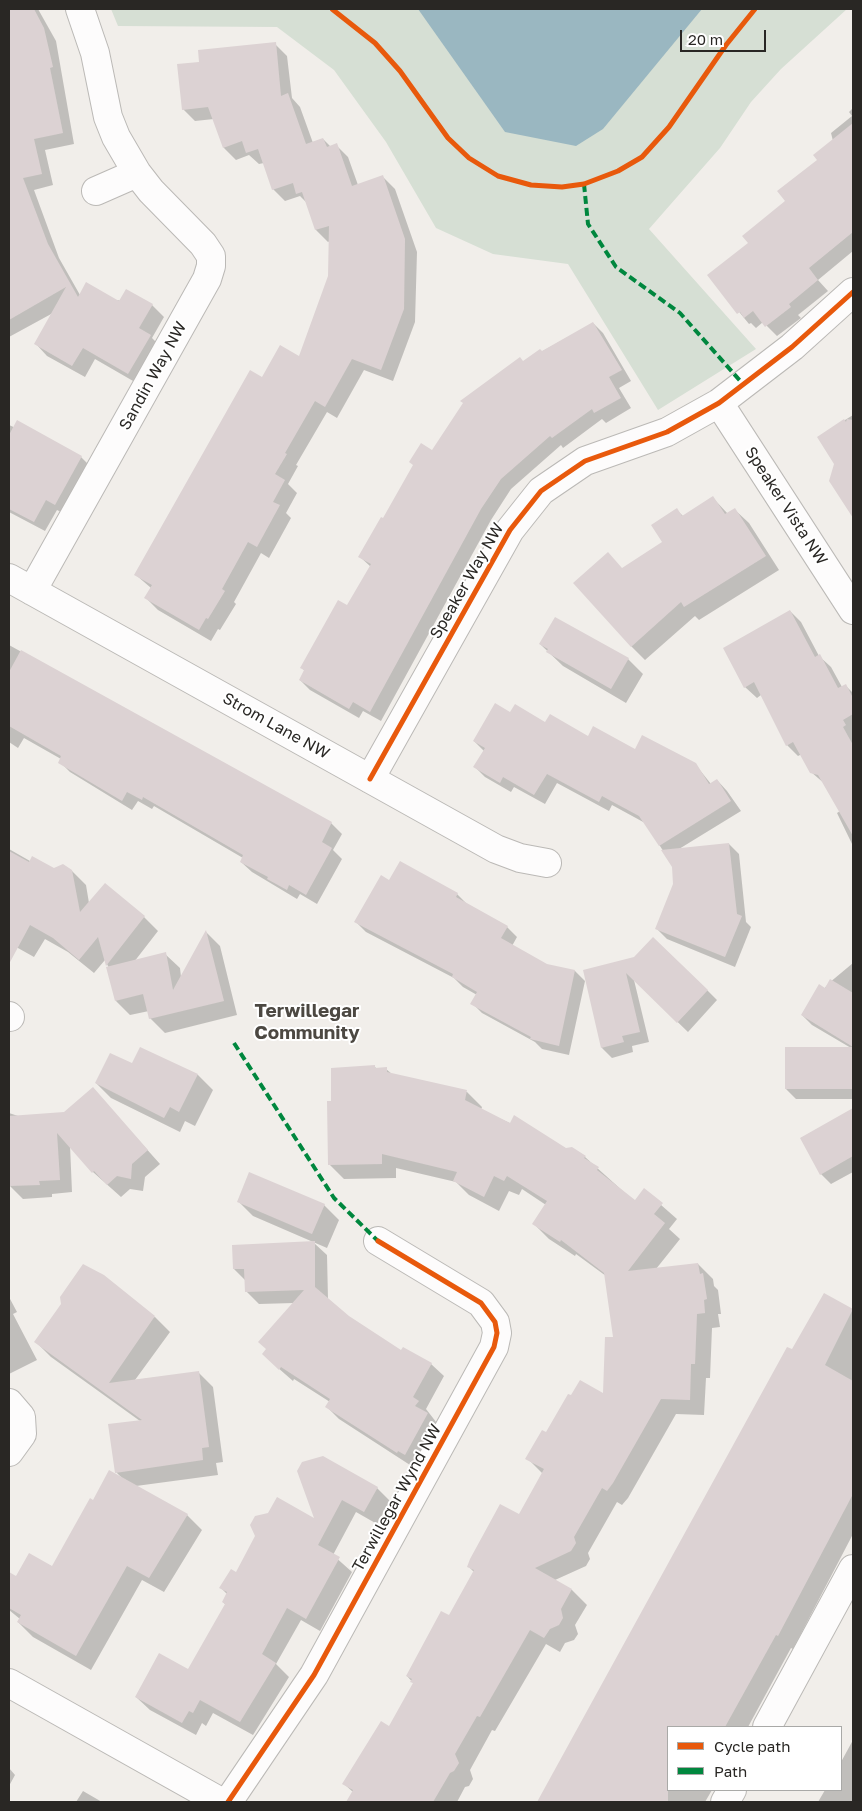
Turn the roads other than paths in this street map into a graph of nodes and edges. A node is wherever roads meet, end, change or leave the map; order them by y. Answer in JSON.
{"nodes":[{"id":1,"x":80,"y":9,"type":"edge"},
{"id":2,"x":137,"y":173,"type":"junction"},
{"id":3,"x":96,"y":191,"type":"dead end"},
{"id":4,"x":853,"y":292,"type":"edge"},
{"id":5,"x":719,"y":403,"type":"junction"},
{"id":6,"x":9,"y":578,"type":"edge"},
{"id":7,"x":32,"y":591,"type":"junction"},
{"id":8,"x":853,"y":610,"type":"edge"},
{"id":9,"x":370,"y":779,"type":"junction"},
{"id":10,"x":547,"y":863,"type":"dead end"},
{"id":11,"x":378,"y":1241,"type":"dead end"},
{"id":12,"x":9,"y":1403,"type":"edge"},
{"id":13,"x":9,"y":1452,"type":"edge"},
{"id":14,"x":853,"y":1569,"type":"edge"},
{"id":15,"x":9,"y":1683,"type":"edge"},
{"id":16,"x":768,"y":1726,"type":"edge"},
{"id":17,"x":731,"y":1791,"type":"edge"},
{"id":18,"x":220,"y":1802,"type":"edge"},
{"id":19,"x":228,"y":1802,"type":"edge"},
{"id":20,"x":725,"y":1802,"type":"edge"}],
"edges":[{"from":1,"to":2,"type":"street","name":"Sandin Way NW"},
{"from":2,"to":3,"type":"street"},
{"from":2,"to":7,"type":"street","name":"Sandin Way NW"},
{"from":4,"to":5,"type":"street","name":"Speaker Way NW"},
{"from":5,"to":8,"type":"street","name":"Speaker Vista NW"},
{"from":5,"to":9,"type":"street","name":"Speaker Way NW"},
{"from":6,"to":7,"type":"street","name":"Strom Lane NW"},
{"from":7,"to":9,"type":"street","name":"Strom Lane NW"},
{"from":9,"to":10,"type":"street","name":"Strom Lane NW"},
{"from":11,"to":19,"type":"street","name":"Terwillegar Wynd NW"},
{"from":12,"to":13,"type":"street"},
{"from":14,"to":16,"type":"street"},
{"from":15,"to":18,"type":"street"},
{"from":17,"to":20,"type":"street"}]}
